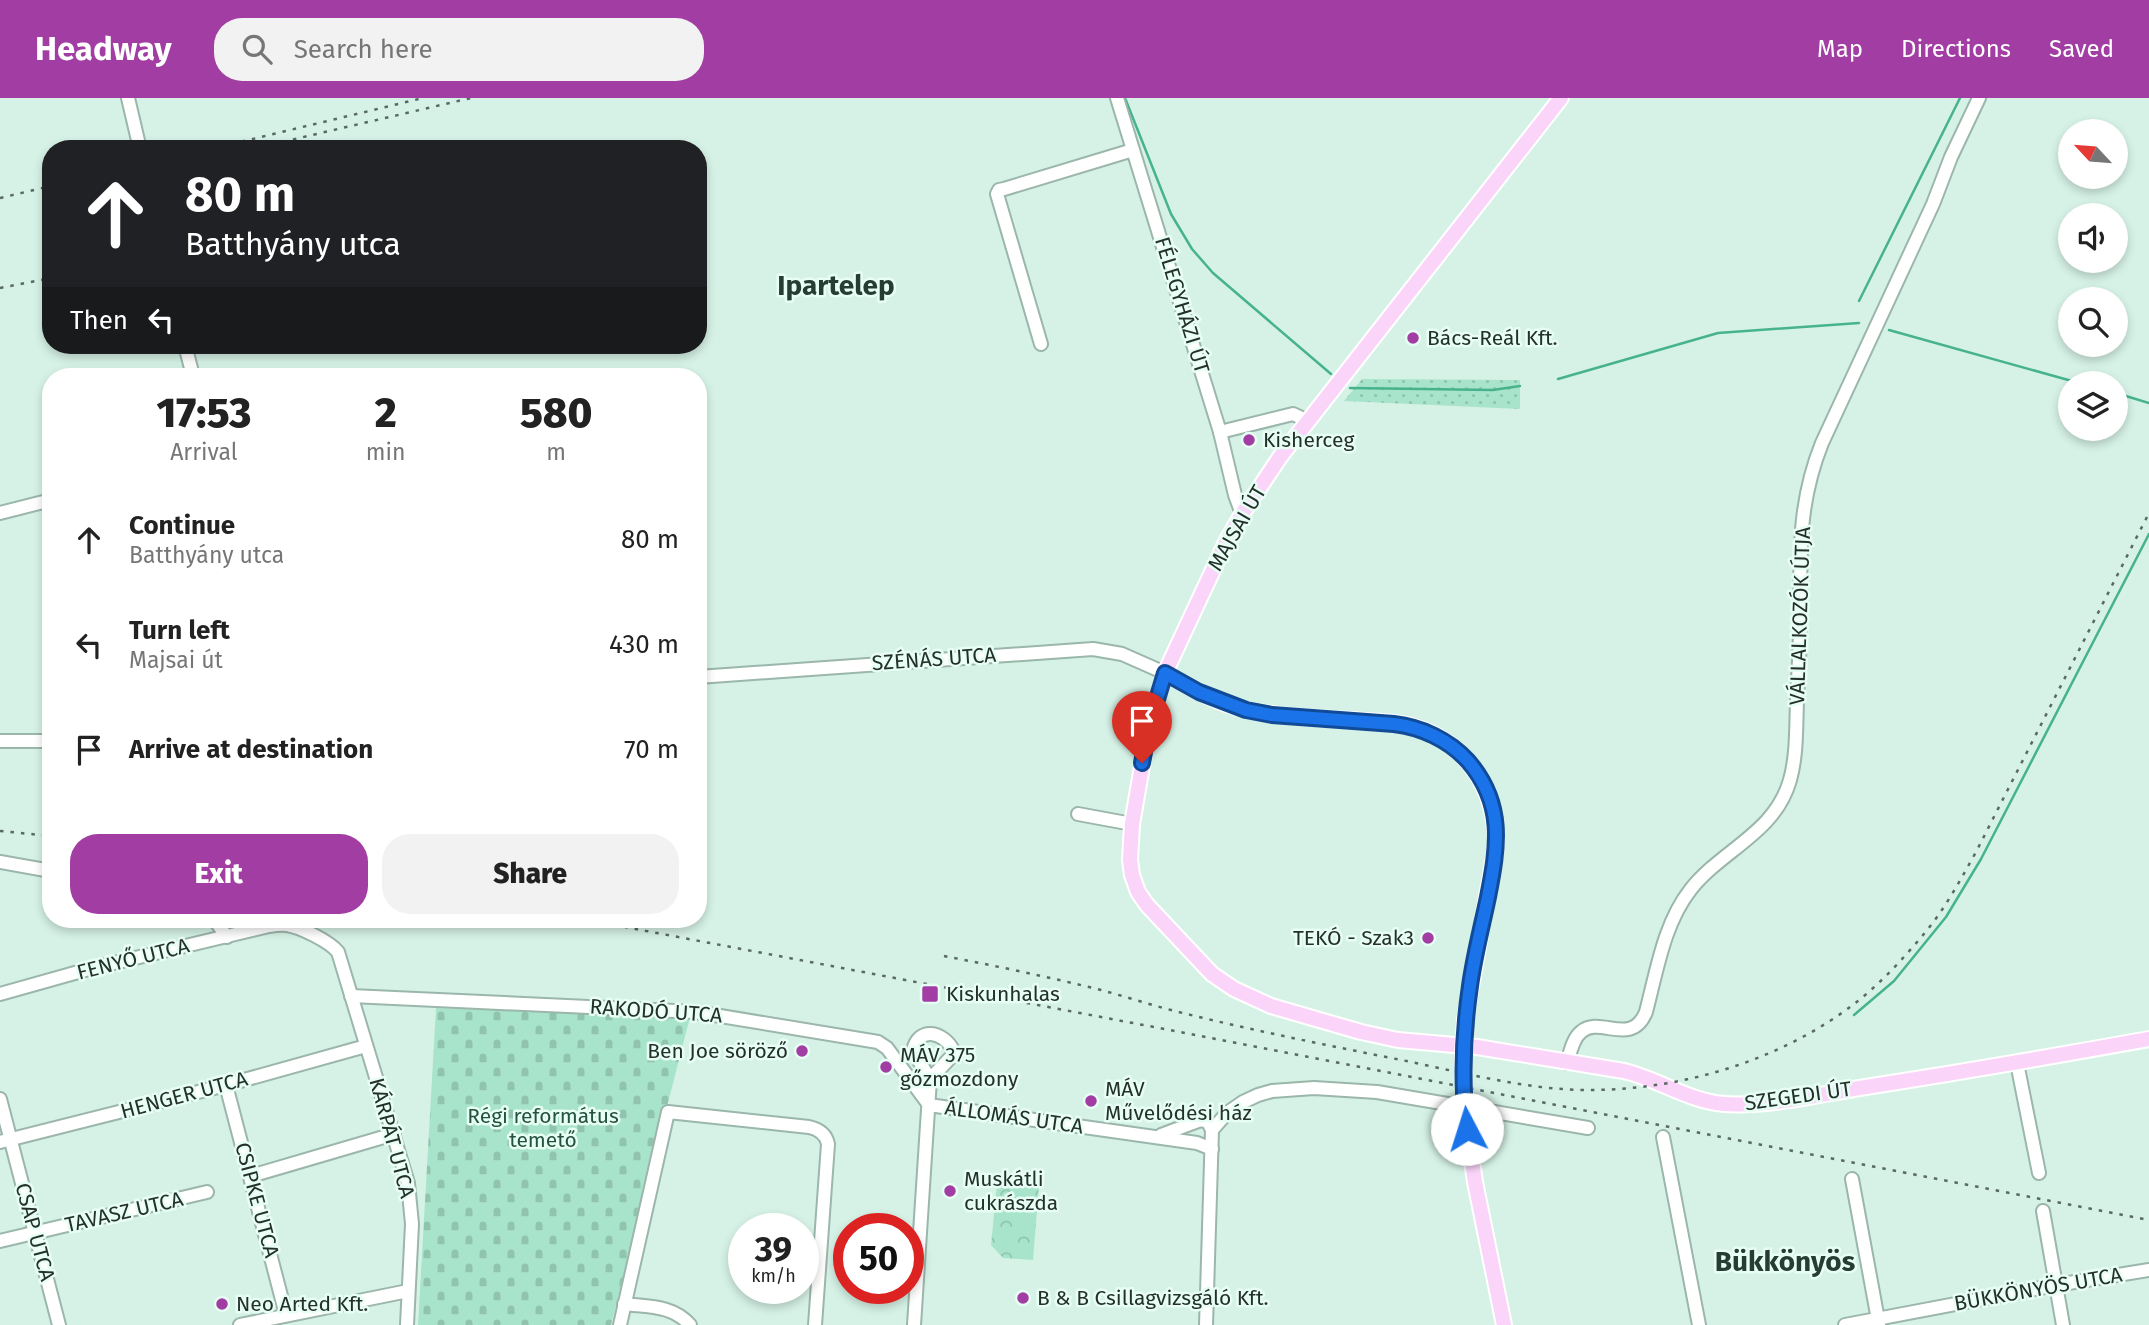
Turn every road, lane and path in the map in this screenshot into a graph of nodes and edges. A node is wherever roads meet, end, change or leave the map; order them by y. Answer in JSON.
{"nodes":[{"id":1,"x":128,"y":98,"type":"edge"},
{"id":2,"x":1117,"y":98,"type":"edge"},
{"id":3,"x":1561,"y":98,"type":"edge"},
{"id":4,"x":1979,"y":98,"type":"edge"},
{"id":5,"x":138,"y":140,"type":"edge"},
{"id":6,"x":1133,"y":150,"type":"junction"},
{"id":7,"x":1041,"y":344,"type":"dead end"},
{"id":8,"x":1308,"y":421,"type":"junction"},
{"id":9,"x":1220,"y":432,"type":"junction"},
{"id":10,"x":42,"y":502,"type":"edge"},
{"id":11,"x":0,"y":513,"type":"edge"},
{"id":12,"x":1242,"y":514,"type":"junction"},
{"id":13,"x":1177,"y":646,"type":"junction"},
{"id":14,"x":1165,"y":673,"type":"junction"},
{"id":15,"x":707,"y":676,"type":"edge"},
{"id":16,"x":1199,"y":692,"type":"junction"},
{"id":17,"x":0,"y":741,"type":"edge"},
{"id":18,"x":42,"y":741,"type":"edge"},
{"id":19,"x":1077,"y":814,"type":"dead end"},
{"id":20,"x":1132,"y":824,"type":"junction"},
{"id":21,"x":0,"y":862,"type":"edge"},
{"id":22,"x":42,"y":869,"type":"edge"},
{"id":23,"x":220,"y":928,"type":"edge"},
{"id":24,"x":261,"y":928,"type":"edge"},
{"id":25,"x":297,"y":928,"type":"edge"},
{"id":26,"x":227,"y":937,"type":"junction"},
{"id":27,"x":0,"y":994,"type":"edge"},
{"id":28,"x":1247,"y":995,"type":"joint"},
{"id":29,"x":351,"y":996,"type":"junction"},
{"id":30,"x":2149,"y":1039,"type":"edge"},
{"id":31,"x":366,"y":1046,"type":"junction"},
{"id":32,"x":1567,"y":1063,"type":"junction"},
{"id":33,"x":2017,"y":1063,"type":"junction"},
{"id":34,"x":930,"y":1079,"type":"dead end"},
{"id":35,"x":226,"y":1085,"type":"junction"},
{"id":36,"x":0,"y":1099,"type":"edge"},
{"id":37,"x":929,"y":1105,"type":"junction"},
{"id":38,"x":1588,"y":1128,"type":"dead end"},
{"id":39,"x":1212,"y":1130,"type":"junction"},
{"id":40,"x":394,"y":1134,"type":"junction"},
{"id":41,"x":1140,"y":1135,"type":"junction"},
{"id":42,"x":1663,"y":1137,"type":"dead end"},
{"id":43,"x":5,"y":1141,"type":"edge"},
{"id":44,"x":1212,"y":1149,"type":"junction"},
{"id":45,"x":2039,"y":1173,"type":"dead end"},
{"id":46,"x":251,"y":1176,"type":"junction"},
{"id":47,"x":1852,"y":1179,"type":"dead end"},
{"id":48,"x":206,"y":1192,"type":"dead end"},
{"id":49,"x":2043,"y":1211,"type":"dead end"},
{"id":50,"x":35,"y":1233,"type":"junction"},
{"id":51,"x":0,"y":1241,"type":"edge"},
{"id":52,"x":2149,"y":1270,"type":"edge"},
{"id":53,"x":2056,"y":1284,"type":"junction"},
{"id":54,"x":408,"y":1291,"type":"junction"},
{"id":55,"x":624,"y":1304,"type":"junction"},
{"id":56,"x":286,"y":1315,"type":"junction"},
{"id":57,"x":1878,"y":1322,"type":"edge"},
{"id":58,"x":59,"y":1325,"type":"edge"},
{"id":59,"x":240,"y":1325,"type":"edge"},
{"id":60,"x":407,"y":1325,"type":"edge"},
{"id":61,"x":620,"y":1325,"type":"edge"},
{"id":62,"x":690,"y":1325,"type":"edge"},
{"id":63,"x":815,"y":1325,"type":"edge"},
{"id":64,"x":914,"y":1325,"type":"edge"},
{"id":65,"x":1206,"y":1325,"type":"edge"},
{"id":66,"x":1504,"y":1325,"type":"edge"},
{"id":67,"x":1699,"y":1325,"type":"edge"},
{"id":68,"x":1845,"y":1325,"type":"edge"},
{"id":69,"x":2063,"y":1325,"type":"edge"}],
"edges":[{"from":1,"to":5,"type":"street"},
{"from":2,"to":6,"type":"street","name":"FÉLEGYHÁZI ÚT"},
{"from":3,"to":8,"type":"main road","name":"MAJSAI ÚT"},
{"from":4,"to":32,"type":"street","name":"VÁLLALKOZÓK ÚTJA"},
{"from":6,"to":7,"type":"street"},
{"from":6,"to":9,"type":"street","name":"FÉLEGYHÁZI ÚT"},
{"from":8,"to":9,"type":"street"},
{"from":8,"to":12,"type":"main road","name":"MAJSAI ÚT"},
{"from":9,"to":12,"type":"street","name":"FÉLEGYHÁZI ÚT"},
{"from":10,"to":11,"type":"street"},
{"from":12,"to":13,"type":"main road","name":"MAJSAI ÚT"},
{"from":13,"to":14,"type":"main road","name":"MAJSAI ÚT"},
{"from":13,"to":16,"type":"main road"},
{"from":14,"to":15,"type":"street","name":"SZÉNÁS UTCA"},
{"from":14,"to":16,"type":"main road"},
{"from":14,"to":20,"type":"main road","name":"MAJSAI ÚT"},
{"from":16,"to":66,"type":"main road","bridge":true},
{"from":17,"to":18,"type":"street"},
{"from":19,"to":20,"type":"street"},
{"from":20,"to":28,"type":"main road","name":"MAJSAI ÚT"},
{"from":21,"to":22,"type":"street"},
{"from":23,"to":26,"type":"street"},
{"from":24,"to":26,"type":"street","name":"FENYŐ UTCA"},
{"from":25,"to":29,"type":"street","name":"FENYŐ UTCA"},
{"from":26,"to":27,"type":"street","name":"FENYŐ UTCA"},
{"from":28,"to":32,"type":"main road","name":"SZEGEDI ÚT"},
{"from":29,"to":31,"type":"street","name":"KÁRPÁT UTCA"},
{"from":29,"to":37,"type":"street","name":"RAKODÓ UTCA"},
{"from":30,"to":33,"type":"main road","name":"SZEGEDI ÚT"},
{"from":31,"to":35,"type":"street","name":"HENGER UTCA"},
{"from":31,"to":40,"type":"street","name":"KÁRPÁT UTCA"},
{"from":32,"to":33,"type":"main road","name":"SZEGEDI ÚT"},
{"from":33,"to":45,"type":"street"},
{"from":34,"to":37,"type":"street"},
{"from":35,"to":43,"type":"street","name":"HENGER UTCA"},
{"from":35,"to":46,"type":"street","name":"CSIPKE UTCA"},
{"from":36,"to":43,"type":"street","name":"CSAP UTCA"},
{"from":37,"to":41,"type":"street","name":"ÁLLOMÁS UTCA"},
{"from":37,"to":64,"type":"street"},
{"from":38,"to":39,"type":"street"},
{"from":39,"to":41,"type":"street","name":"ÁLLOMÁS UTCA"},
{"from":39,"to":44,"type":"street"},
{"from":40,"to":46,"type":"street"},
{"from":40,"to":54,"type":"street","name":"KÁRPÁT UTCA"},
{"from":41,"to":44,"type":"street","name":"ÁLLOMÁS UTCA"},
{"from":42,"to":67,"type":"street"},
{"from":43,"to":50,"type":"street","name":"CSAP UTCA"},
{"from":44,"to":65,"type":"street"},
{"from":46,"to":56,"type":"street","name":"CSIPKE UTCA"},
{"from":47,"to":57,"type":"street"},
{"from":48,"to":50,"type":"street","name":"TAVASZ UTCA"},
{"from":49,"to":53,"type":"street"},
{"from":50,"to":51,"type":"street","name":"TAVASZ UTCA"},
{"from":50,"to":58,"type":"street","name":"CSAP UTCA"},
{"from":52,"to":53,"type":"street","name":"BÜKKÖNYÖS UTCA"},
{"from":53,"to":57,"type":"street","name":"BÜKKÖNYÖS UTCA"},
{"from":53,"to":69,"type":"street"},
{"from":54,"to":56,"type":"street"},
{"from":54,"to":60,"type":"street","name":"KÁRPÁT UTCA"},
{"from":55,"to":61,"type":"street"},
{"from":55,"to":62,"type":"street"},
{"from":55,"to":63,"type":"street"},
{"from":56,"to":59,"type":"street"},
{"from":57,"to":68,"type":"street","name":"BÜKKÖNYÖS UTCA"}]}
